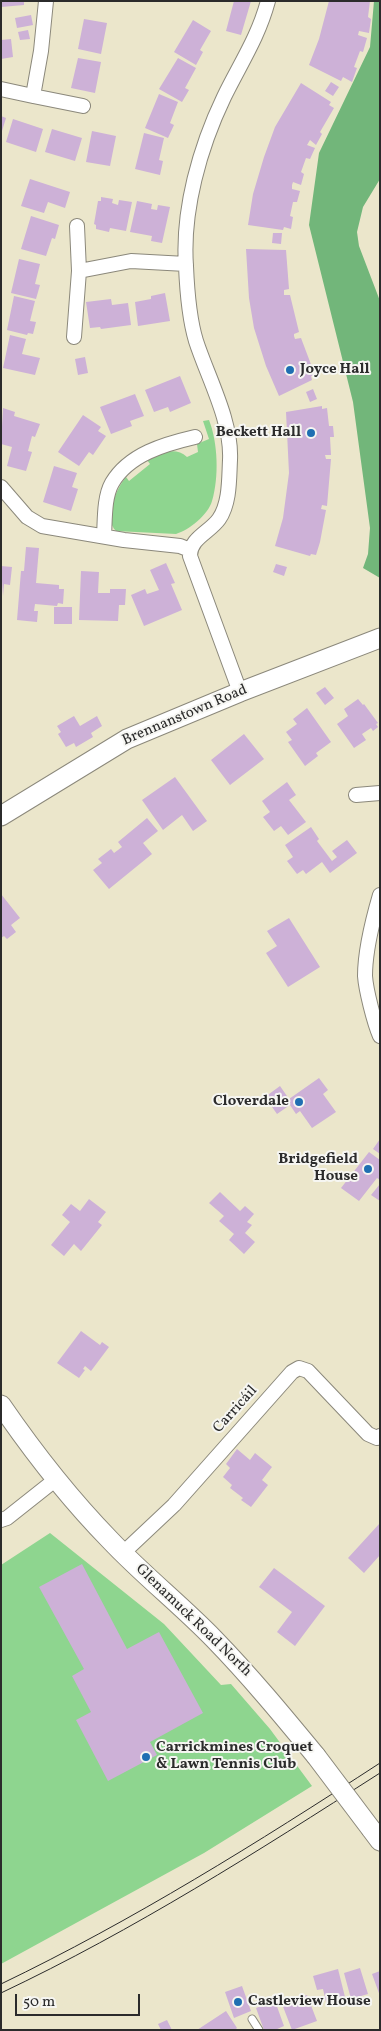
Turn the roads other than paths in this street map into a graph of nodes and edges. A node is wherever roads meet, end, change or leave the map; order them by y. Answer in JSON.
{"nodes":[{"id":1,"x":46,"y":1,"type":"edge"},
{"id":2,"x":268,"y":1,"type":"edge"},
{"id":3,"x":1,"y":89,"type":"edge"},
{"id":4,"x":33,"y":96,"type":"junction"},
{"id":5,"x":83,"y":106,"type":"dead end"},
{"id":6,"x":77,"y":226,"type":"dead end"},
{"id":7,"x":186,"y":264,"type":"junction"},
{"id":8,"x":79,"y":271,"type":"junction"},
{"id":9,"x":74,"y":336,"type":"dead end"},
{"id":10,"x":195,"y":437,"type":"dead end"},
{"id":11,"x":1,"y":487,"type":"edge"},
{"id":12,"x":104,"y":536,"type":"junction"},
{"id":13,"x":190,"y":550,"type":"junction"},
{"id":14,"x":380,"y":638,"type":"edge"},
{"id":15,"x":240,"y":692,"type":"junction"},
{"id":16,"x":380,"y":793,"type":"edge"},
{"id":17,"x":356,"y":795,"type":"dead end"},
{"id":18,"x":1,"y":816,"type":"edge"},
{"id":19,"x":380,"y":896,"type":"edge"},
{"id":20,"x":380,"y":1036,"type":"edge"},
{"id":21,"x":1,"y":1405,"type":"edge"},
{"id":22,"x":380,"y":1436,"type":"edge"},
{"id":23,"x":55,"y":1480,"type":"junction"},
{"id":24,"x":1,"y":1520,"type":"edge"},
{"id":25,"x":123,"y":1553,"type":"junction"},
{"id":26,"x":375,"y":1835,"type":"edge"},
{"id":27,"x":252,"y":2019,"type":"dead end"},
{"id":28,"x":259,"y":2030,"type":"edge"}],
"edges":[{"from":1,"to":4,"type":"street"},
{"from":2,"to":7,"type":"street"},
{"from":3,"to":4,"type":"street"},
{"from":4,"to":5,"type":"street"},
{"from":6,"to":8,"type":"street"},
{"from":7,"to":8,"type":"street"},
{"from":7,"to":13,"type":"street"},
{"from":8,"to":9,"type":"street"},
{"from":10,"to":12,"type":"street"},
{"from":11,"to":12,"type":"street"},
{"from":12,"to":13,"type":"street"},
{"from":13,"to":15,"type":"street"},
{"from":14,"to":15,"type":"main road","name":"Brennanstown Road"},
{"from":15,"to":18,"type":"main road","name":"Brennanstown Road"},
{"from":16,"to":17,"type":"street"},
{"from":19,"to":20,"type":"street"},
{"from":21,"to":23,"type":"main road","name":"Glenamuck Road North"},
{"from":22,"to":25,"type":"street","name":"Carricáil"},
{"from":23,"to":24,"type":"street"},
{"from":23,"to":25,"type":"main road","name":"Glenamuck Road North"},
{"from":25,"to":26,"type":"main road","name":"Glenamuck Road North","bridge":true},
{"from":27,"to":28,"type":"lane"}]}
